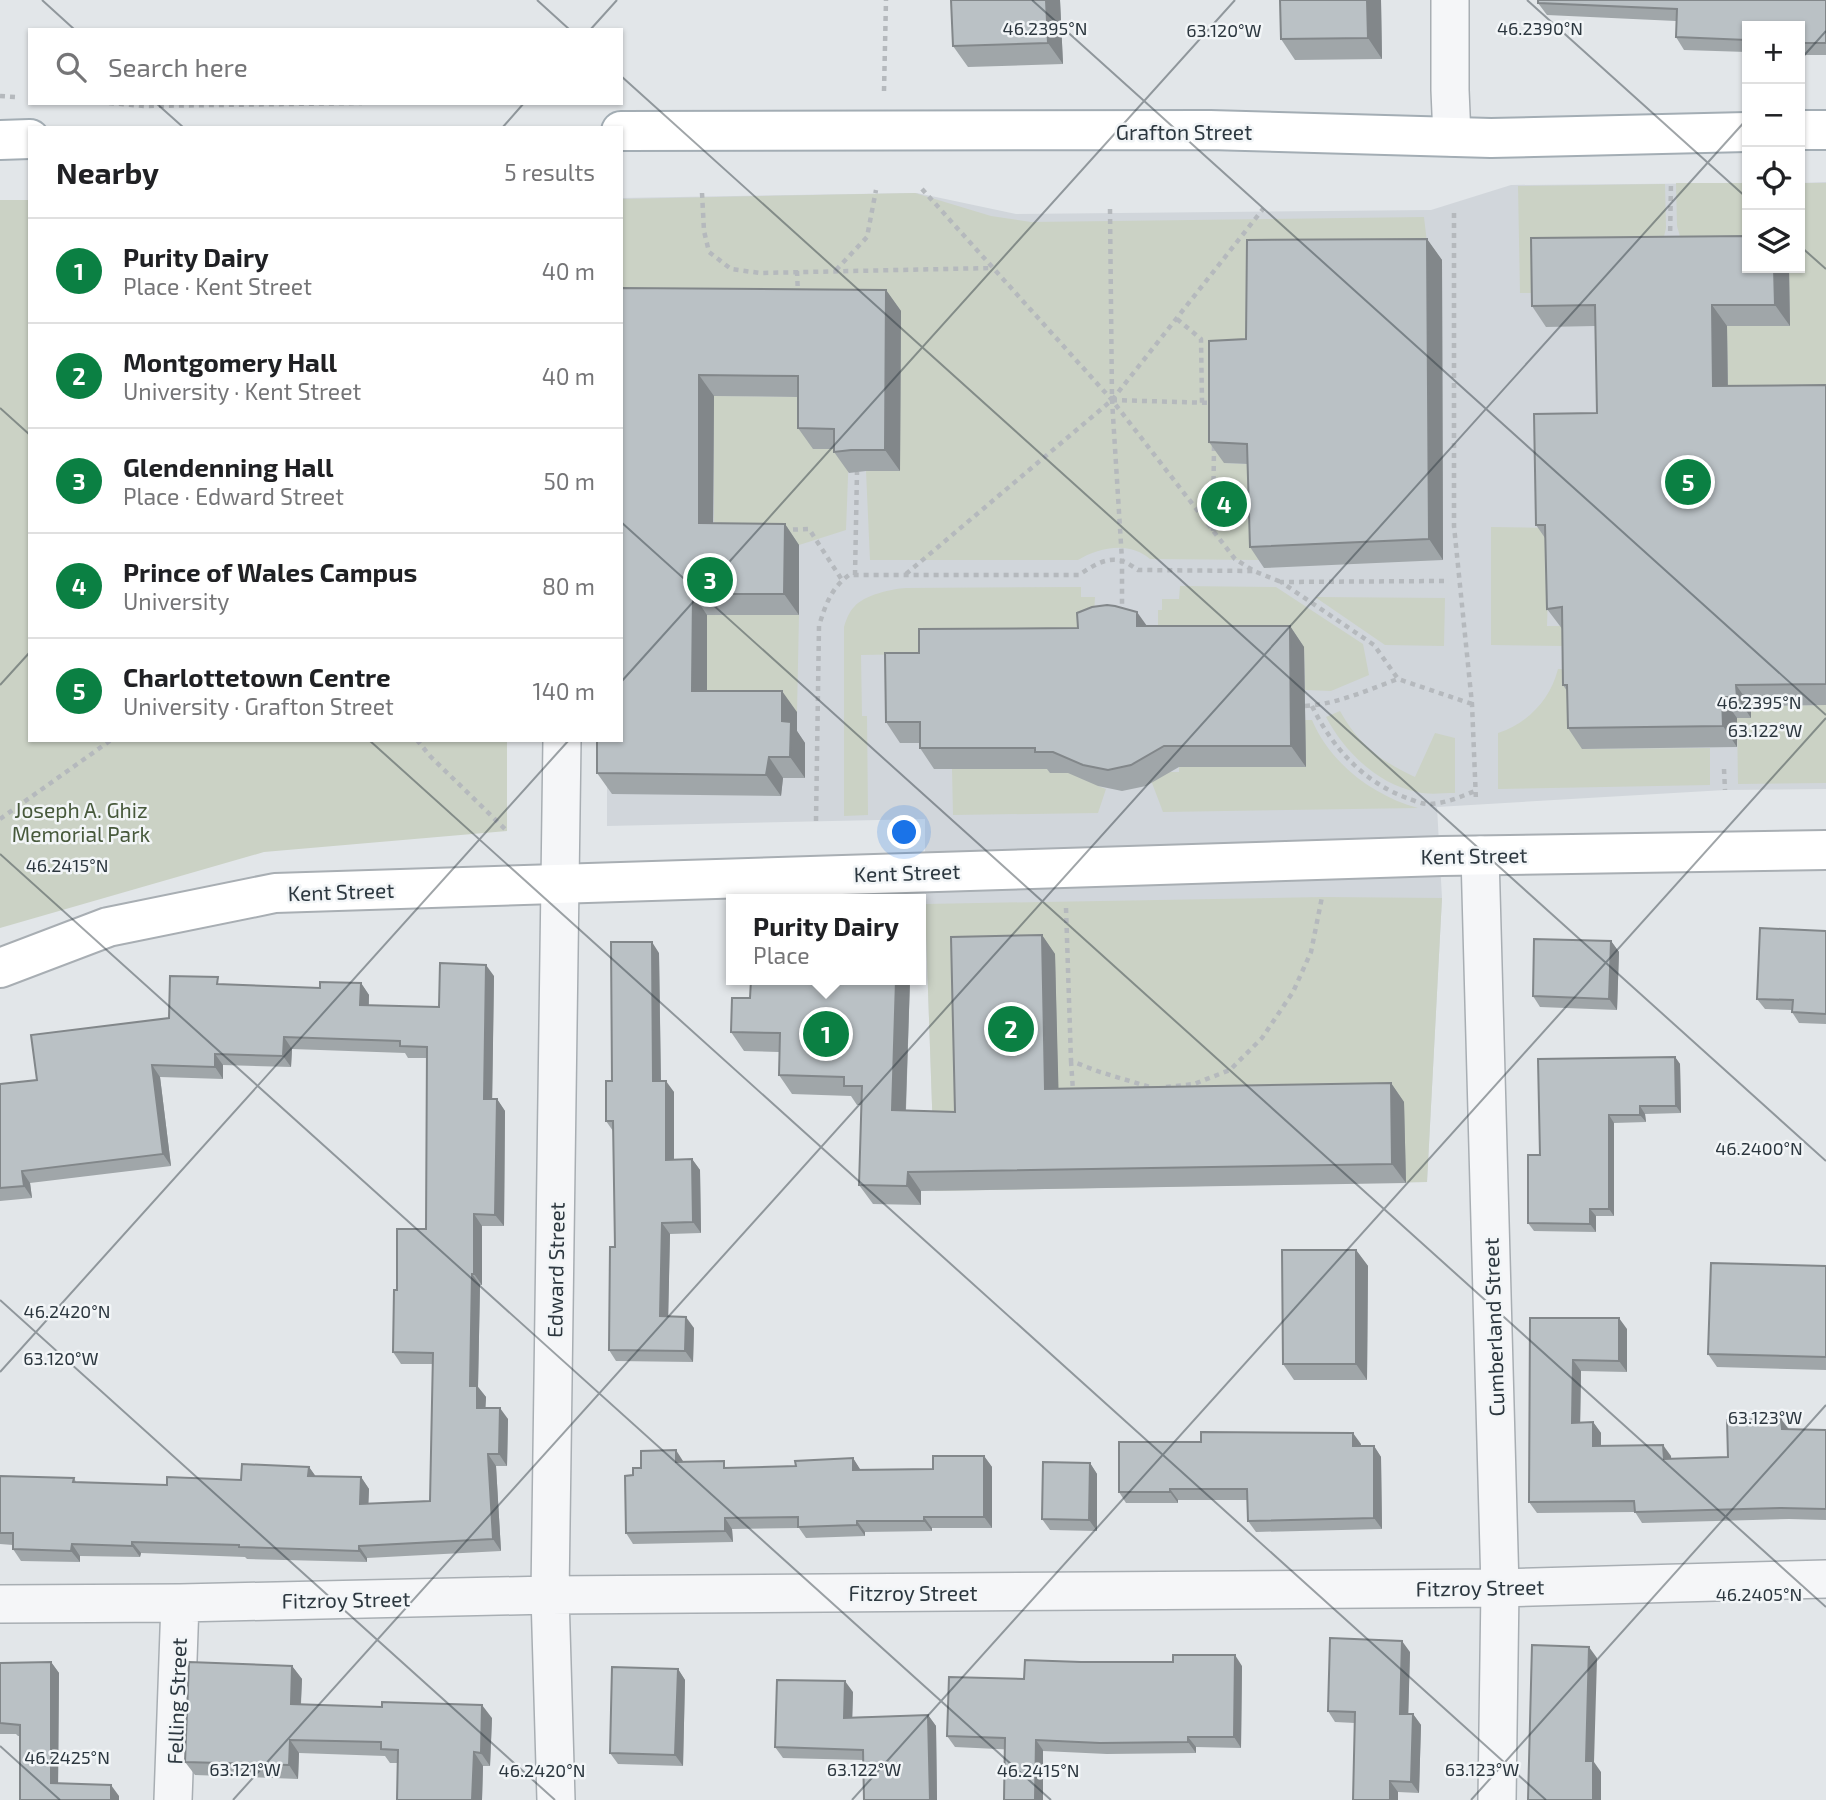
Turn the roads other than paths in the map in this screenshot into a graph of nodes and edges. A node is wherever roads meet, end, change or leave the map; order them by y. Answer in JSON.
{"nodes":[{"id":1,"x":1450,"y":0,"type":"edge"},
{"id":2,"x":1805,"y":130,"type":"edge"},
{"id":3,"x":1826,"y":130,"type":"edge"},
{"id":4,"x":623,"y":131,"type":"edge"},
{"id":5,"x":1742,"y":132,"type":"edge"},
{"id":6,"x":1452,"y":137,"type":"junction"},
{"id":7,"x":28,"y":139,"type":"edge"},
{"id":8,"x":0,"y":140,"type":"edge"},
{"id":9,"x":562,"y":742,"type":"edge"},
{"id":10,"x":1826,"y":850,"type":"edge"},
{"id":11,"x":1480,"y":855,"type":"junction"},
{"id":12,"x":561,"y":883,"type":"junction"},
{"id":13,"x":0,"y":968,"type":"edge"},
{"id":14,"x":1826,"y":1579,"type":"edge"},
{"id":15,"x":1500,"y":1587,"type":"junction"},
{"id":16,"x":550,"y":1595,"type":"junction"},
{"id":17,"x":180,"y":1602,"type":"junction"},
{"id":18,"x":0,"y":1604,"type":"edge"},
{"id":19,"x":173,"y":1800,"type":"edge"},
{"id":20,"x":556,"y":1800,"type":"edge"},
{"id":21,"x":1497,"y":1800,"type":"edge"}],
"edges":[{"from":1,"to":6,"type":"street"},
{"from":2,"to":3,"type":"street"},
{"from":4,"to":6,"type":"street","name":"Grafton Street"},
{"from":5,"to":6,"type":"street","name":"Grafton Street"},
{"from":7,"to":8,"type":"street"},
{"from":9,"to":12,"type":"street","name":"Edward Street"},
{"from":10,"to":11,"type":"street","name":"Kent Street"},
{"from":11,"to":12,"type":"street","name":"Kent Street"},
{"from":11,"to":15,"type":"street","name":"Cumberland Street"},
{"from":12,"to":13,"type":"street","name":"Kent Street"},
{"from":12,"to":16,"type":"street","name":"Edward Street"},
{"from":14,"to":15,"type":"street","name":"Fitzroy Street"},
{"from":15,"to":16,"type":"street","name":"Fitzroy Street"},
{"from":15,"to":21,"type":"street","name":"Cumberland Street"},
{"from":16,"to":17,"type":"street","name":"Fitzroy Street"},
{"from":16,"to":20,"type":"street","name":"Edward Street"},
{"from":17,"to":18,"type":"street","name":"Fitzroy Street"},
{"from":17,"to":19,"type":"street","name":"Felling Street"}]}
